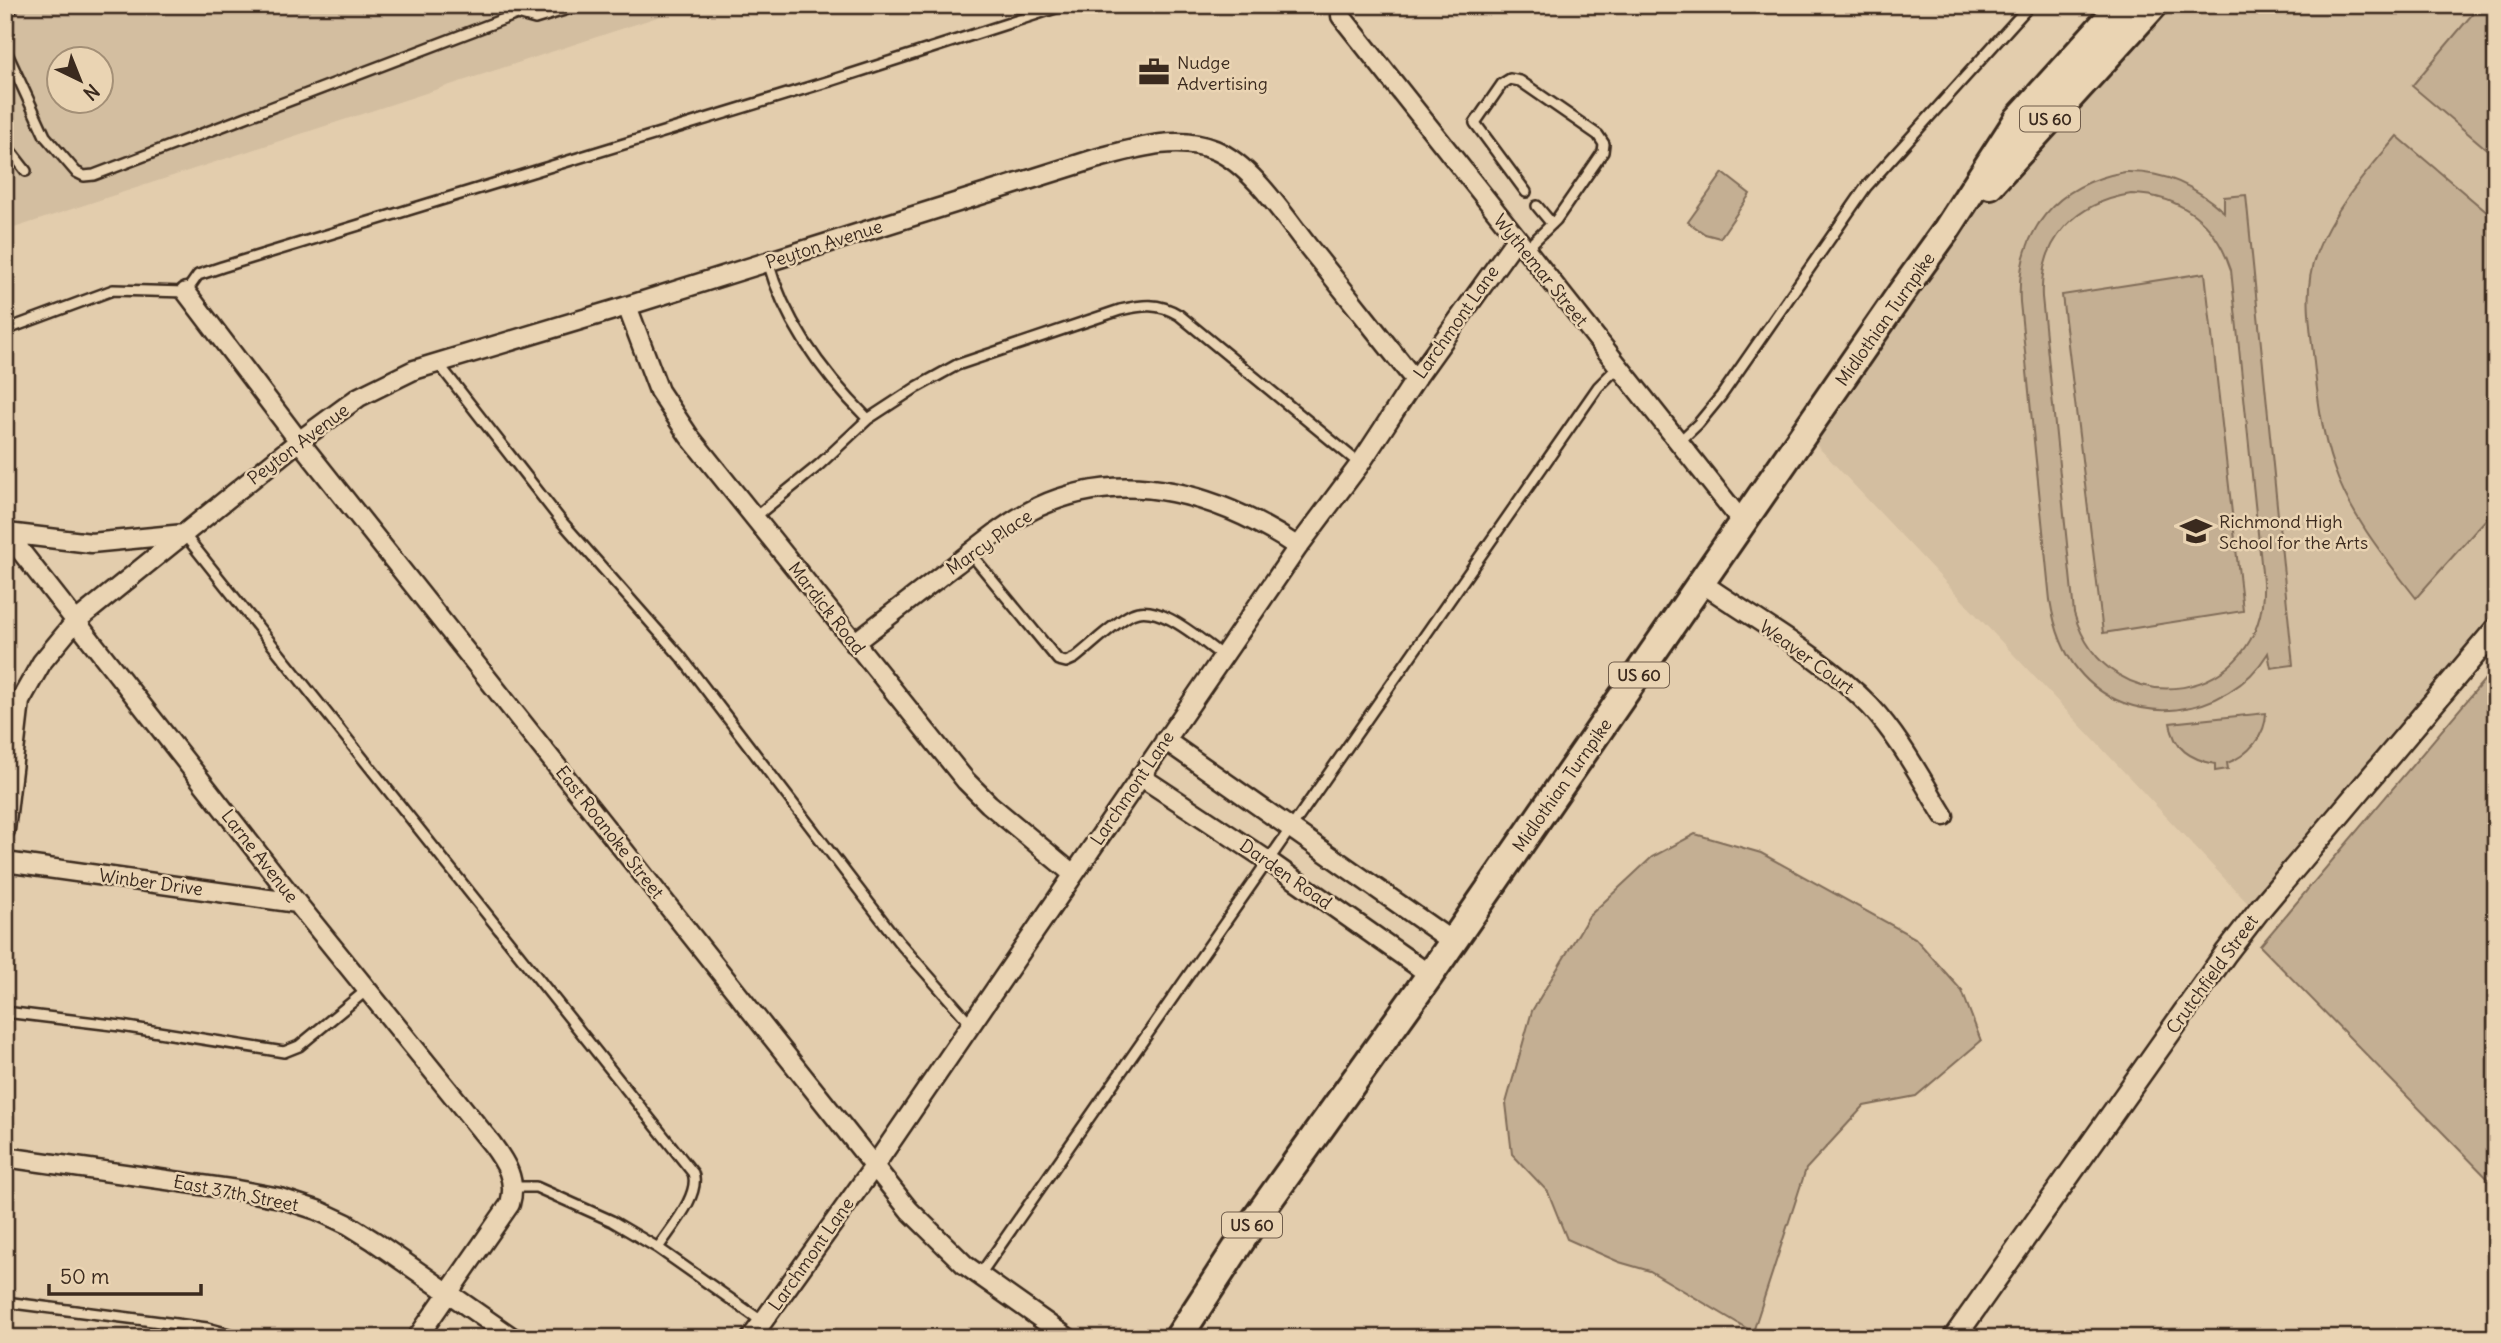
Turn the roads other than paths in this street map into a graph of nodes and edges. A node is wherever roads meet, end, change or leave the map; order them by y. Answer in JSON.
{"nodes":[{"id":1,"x":15,"y":5,"type":"edge"},
{"id":2,"x":581,"y":5,"type":"edge"},
{"id":3,"x":1065,"y":5,"type":"edge"},
{"id":4,"x":2030,"y":5,"type":"edge"},
{"id":5,"x":2121,"y":5,"type":"edge"},
{"id":6,"x":2154,"y":5,"type":"edge"},
{"id":7,"x":1337,"y":11,"type":"edge"},
{"id":8,"x":5,"y":15,"type":"edge"},
{"id":9,"x":5,"y":49,"type":"edge"},
{"id":10,"x":5,"y":144,"type":"edge"},
{"id":11,"x":26,"y":172,"type":"dead end"},
{"id":12,"x":1526,"y":192,"type":"dead end"},
{"id":13,"x":1537,"y":206,"type":"dead end"},
{"id":14,"x":1552,"y":224,"type":"junction"},
{"id":15,"x":1945,"y":232,"type":"junction"},
{"id":16,"x":1520,"y":244,"type":"junction"},
{"id":17,"x":768,"y":262,"type":"junction"},
{"id":18,"x":186,"y":292,"type":"junction"},
{"id":19,"x":627,"y":306,"type":"junction"},
{"id":20,"x":5,"y":330,"type":"edge"},
{"id":21,"x":438,"y":363,"type":"junction"},
{"id":22,"x":1618,"y":367,"type":"junction"},
{"id":23,"x":1415,"y":380,"type":"junction"},
{"id":24,"x":868,"y":419,"type":"junction"},
{"id":25,"x":299,"y":441,"type":"junction"},
{"id":26,"x":1678,"y":443,"type":"junction"},
{"id":27,"x":1360,"y":464,"type":"junction"},
{"id":28,"x":755,"y":517,"type":"junction"},
{"id":29,"x":1743,"y":523,"type":"junction"},
{"id":30,"x":6,"y":532,"type":"edge"},
{"id":31,"x":184,"y":534,"type":"junction"},
{"id":32,"x":1298,"y":547,"type":"junction"},
{"id":33,"x":970,"y":553,"type":"junction"},
{"id":34,"x":1702,"y":583,"type":"junction"},
{"id":35,"x":75,"y":622,"type":"junction"},
{"id":36,"x":2496,"y":629,"type":"edge"},
{"id":37,"x":854,"y":643,"type":"junction"},
{"id":38,"x":1223,"y":656,"type":"junction"},
{"id":39,"x":12,"y":700,"type":"edge"},
{"id":40,"x":1165,"y":740,"type":"junction"},
{"id":41,"x":1140,"y":776,"type":"junction"},
{"id":42,"x":1944,"y":816,"type":"dead end"},
{"id":43,"x":1289,"y":829,"type":"junction"},
{"id":44,"x":5,"y":830,"type":"edge"},
{"id":45,"x":5,"y":862,"type":"edge"},
{"id":46,"x":1270,"y":862,"type":"junction"},
{"id":47,"x":1073,"y":874,"type":"junction"},
{"id":48,"x":297,"y":903,"type":"junction"},
{"id":49,"x":1453,"y":942,"type":"junction"},
{"id":50,"x":1430,"y":975,"type":"junction"},
{"id":51,"x":368,"y":989,"type":"junction"},
{"id":52,"x":5,"y":1012,"type":"edge"},
{"id":53,"x":970,"y":1023,"type":"junction"},
{"id":54,"x":5,"y":1157,"type":"edge"},
{"id":55,"x":875,"y":1165,"type":"junction"},
{"id":56,"x":513,"y":1184,"type":"junction"},
{"id":57,"x":658,"y":1248,"type":"junction"},
{"id":58,"x":979,"y":1276,"type":"junction"},
{"id":59,"x":449,"y":1293,"type":"junction"},
{"id":60,"x":5,"y":1302,"type":"edge"},
{"id":61,"x":763,"y":1322,"type":"junction"},
{"id":62,"x":244,"y":1338,"type":"edge"},
{"id":63,"x":417,"y":1338,"type":"edge"},
{"id":64,"x":513,"y":1338,"type":"edge"},
{"id":65,"x":751,"y":1338,"type":"edge"},
{"id":66,"x":1068,"y":1338,"type":"edge"},
{"id":67,"x":1178,"y":1338,"type":"edge"},
{"id":68,"x":1954,"y":1338,"type":"edge"}],
"edges":[{"from":1,"to":8,"type":"lane"},
{"from":2,"to":9,"type":"lane"},
{"from":3,"to":18,"type":"lane"},
{"from":4,"to":26,"type":"lane"},
{"from":5,"to":15,"type":"main road","name":"Midlothian Turnpike","number":"US 60"},
{"from":6,"to":15,"type":"main road","name":"Midlothian Turnpike","number":"US 60"},
{"from":7,"to":16,"type":"street","name":"Wythemar Street"},
{"from":10,"to":11,"type":"lane"},
{"from":12,"to":14,"type":"lane"},
{"from":13,"to":14,"type":"lane"},
{"from":14,"to":16,"type":"lane"},
{"from":15,"to":29,"type":"main road","name":"Midlothian Turnpike","number":"US 60"},
{"from":16,"to":22,"type":"street","name":"Wythemar Street"},
{"from":16,"to":23,"type":"street","name":"Larchmont Lane"},
{"from":17,"to":19,"type":"street","name":"Peyton Avenue"},
{"from":17,"to":23,"type":"street","name":"Peyton Avenue"},
{"from":17,"to":24,"type":"lane"},
{"from":18,"to":20,"type":"lane"},
{"from":18,"to":25,"type":"street","name":"East Roanoke Street"},
{"from":19,"to":21,"type":"street","name":"Peyton Avenue"},
{"from":19,"to":28,"type":"street","name":"Mardick Road"},
{"from":21,"to":25,"type":"street","name":"Peyton Avenue"},
{"from":21,"to":53,"type":"lane"},
{"from":22,"to":26,"type":"street","name":"Wythemar Street"},
{"from":22,"to":43,"type":"lane"},
{"from":23,"to":27,"type":"street","name":"Larchmont Lane"},
{"from":24,"to":27,"type":"lane"},
{"from":24,"to":28,"type":"lane"},
{"from":25,"to":31,"type":"street","name":"Peyton Avenue"},
{"from":25,"to":55,"type":"street","name":"East Roanoke Street"},
{"from":26,"to":29,"type":"street","name":"Wythemar Street"},
{"from":27,"to":32,"type":"street","name":"Larchmont Lane"},
{"from":28,"to":37,"type":"street","name":"Mardick Road"},
{"from":29,"to":34,"type":"main road","name":"Midlothian Turnpike","number":"US 60"},
{"from":30,"to":31,"type":"street"},
{"from":30,"to":35,"type":"street","name":"Larne Avenue"},
{"from":31,"to":35,"type":"street","name":"Peyton Avenue"},
{"from":31,"to":57,"type":"lane"},
{"from":32,"to":33,"type":"street","name":"Marcy Place"},
{"from":32,"to":38,"type":"street","name":"Larchmont Lane"},
{"from":33,"to":37,"type":"street","name":"Marcy Place"},
{"from":33,"to":38,"type":"lane"},
{"from":34,"to":42,"type":"street","name":"Weaver Court"},
{"from":34,"to":49,"type":"main road","name":"Midlothian Turnpike","number":"US 60"},
{"from":35,"to":39,"type":"street","name":"Peyton Avenue"},
{"from":35,"to":48,"type":"street","name":"Larne Avenue"},
{"from":36,"to":68,"type":"street","name":"Crutchfield Street"},
{"from":37,"to":47,"type":"street","name":"Mardick Road"},
{"from":38,"to":40,"type":"street","name":"Larchmont Lane"},
{"from":39,"to":44,"type":"street","name":"Peyton Avenue"},
{"from":40,"to":41,"type":"street","name":"Larchmont Lane"},
{"from":40,"to":43,"type":"street"},
{"from":41,"to":46,"type":"street","name":"Darden Road"},
{"from":41,"to":47,"type":"street","name":"Larchmont Lane"},
{"from":43,"to":46,"type":"lane"},
{"from":43,"to":49,"type":"street"},
{"from":45,"to":48,"type":"street","name":"Winber Drive"},
{"from":46,"to":50,"type":"street","name":"Darden Road"},
{"from":46,"to":58,"type":"lane"},
{"from":47,"to":53,"type":"street","name":"Larchmont Lane"},
{"from":48,"to":51,"type":"street","name":"Larne Avenue"},
{"from":49,"to":50,"type":"main road","name":"Midlothian Turnpike","number":"US 60"},
{"from":50,"to":67,"type":"main road","name":"Midlothian Turnpike","number":"US 60"},
{"from":51,"to":52,"type":"lane"},
{"from":51,"to":56,"type":"street","name":"Larne Avenue"},
{"from":53,"to":55,"type":"street","name":"Larchmont Lane"},
{"from":54,"to":59,"type":"street","name":"East 37th Street"},
{"from":55,"to":58,"type":"street","name":"East Roanoke Street"},
{"from":55,"to":61,"type":"street","name":"Larchmont Lane"},
{"from":56,"to":57,"type":"lane"},
{"from":56,"to":59,"type":"street"},
{"from":57,"to":61,"type":"lane"},
{"from":58,"to":66,"type":"street","name":"East Roanoke Street"},
{"from":59,"to":63,"type":"street"},
{"from":59,"to":64,"type":"street","name":"East 37th Street"},
{"from":60,"to":62,"type":"lane"},
{"from":61,"to":65,"type":"street","name":"Larchmont Lane"}]}
